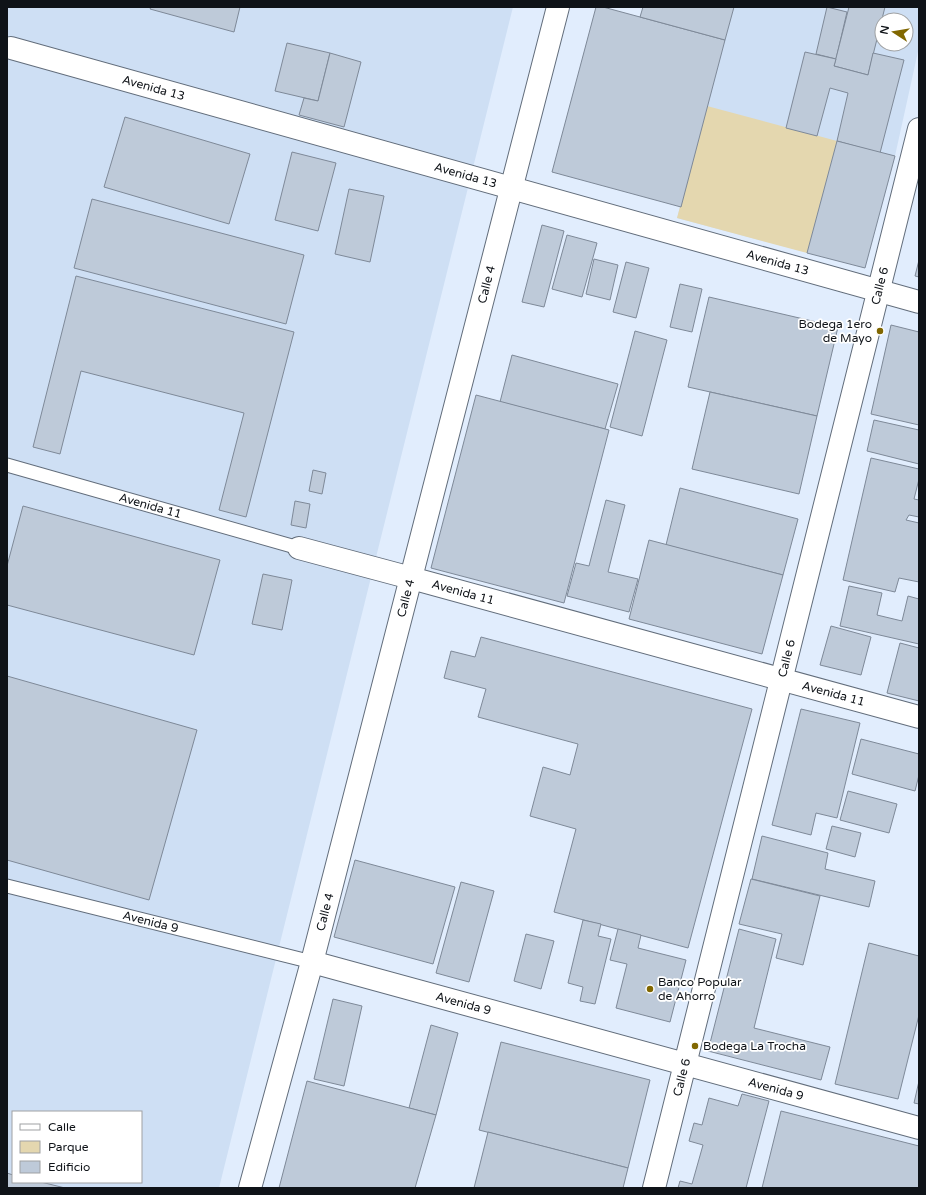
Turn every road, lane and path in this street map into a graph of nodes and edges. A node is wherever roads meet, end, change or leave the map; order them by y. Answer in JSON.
{"nodes":[{"id":1,"x":558,"y":7,"type":"edge"},
{"id":2,"x":11,"y":48,"type":"dead end"},
{"id":3,"x":919,"y":129,"type":"edge"},
{"id":4,"x":511,"y":189,"type":"junction"},
{"id":5,"x":879,"y":291,"type":"junction"},
{"id":6,"x":919,"y":302,"type":"edge"},
{"id":7,"x":7,"y":465,"type":"edge"},
{"id":8,"x":299,"y":548,"type":"joint"},
{"id":9,"x":411,"y":578,"type":"junction"},
{"id":10,"x":782,"y":680,"type":"junction"},
{"id":11,"x":919,"y":717,"type":"edge"},
{"id":12,"x":7,"y":886,"type":"edge"},
{"id":13,"x":312,"y":962,"type":"junction"},
{"id":14,"x":686,"y":1063,"type":"junction"},
{"id":15,"x":919,"y":1128,"type":"edge"},
{"id":16,"x":250,"y":1188,"type":"edge"},
{"id":17,"x":654,"y":1188,"type":"edge"}],
"edges":[{"from":1,"to":4,"type":"street","name":"Calle 4"},
{"from":2,"to":4,"type":"street","name":"Avenida 13"},
{"from":3,"to":5,"type":"street","name":"Calle 6"},
{"from":4,"to":5,"type":"street","name":"Avenida 13"},
{"from":4,"to":9,"type":"street","name":"Calle 4"},
{"from":5,"to":6,"type":"street","name":"Avenida 13"},
{"from":5,"to":10,"type":"street","name":"Calle 6"},
{"from":7,"to":8,"type":"lane","name":"Avenida 11"},
{"from":8,"to":9,"type":"street","name":"Avenida 11"},
{"from":9,"to":10,"type":"street","name":"Avenida 11"},
{"from":9,"to":13,"type":"street","name":"Calle 4"},
{"from":10,"to":11,"type":"street","name":"Avenida 11"},
{"from":10,"to":14,"type":"street","name":"Calle 6"},
{"from":12,"to":13,"type":"lane","name":"Avenida 9"},
{"from":13,"to":14,"type":"street","name":"Avenida 9"},
{"from":13,"to":16,"type":"street","name":"Calle 4"},
{"from":14,"to":15,"type":"street","name":"Avenida 9"},
{"from":14,"to":17,"type":"street","name":"Calle 6"}]}
